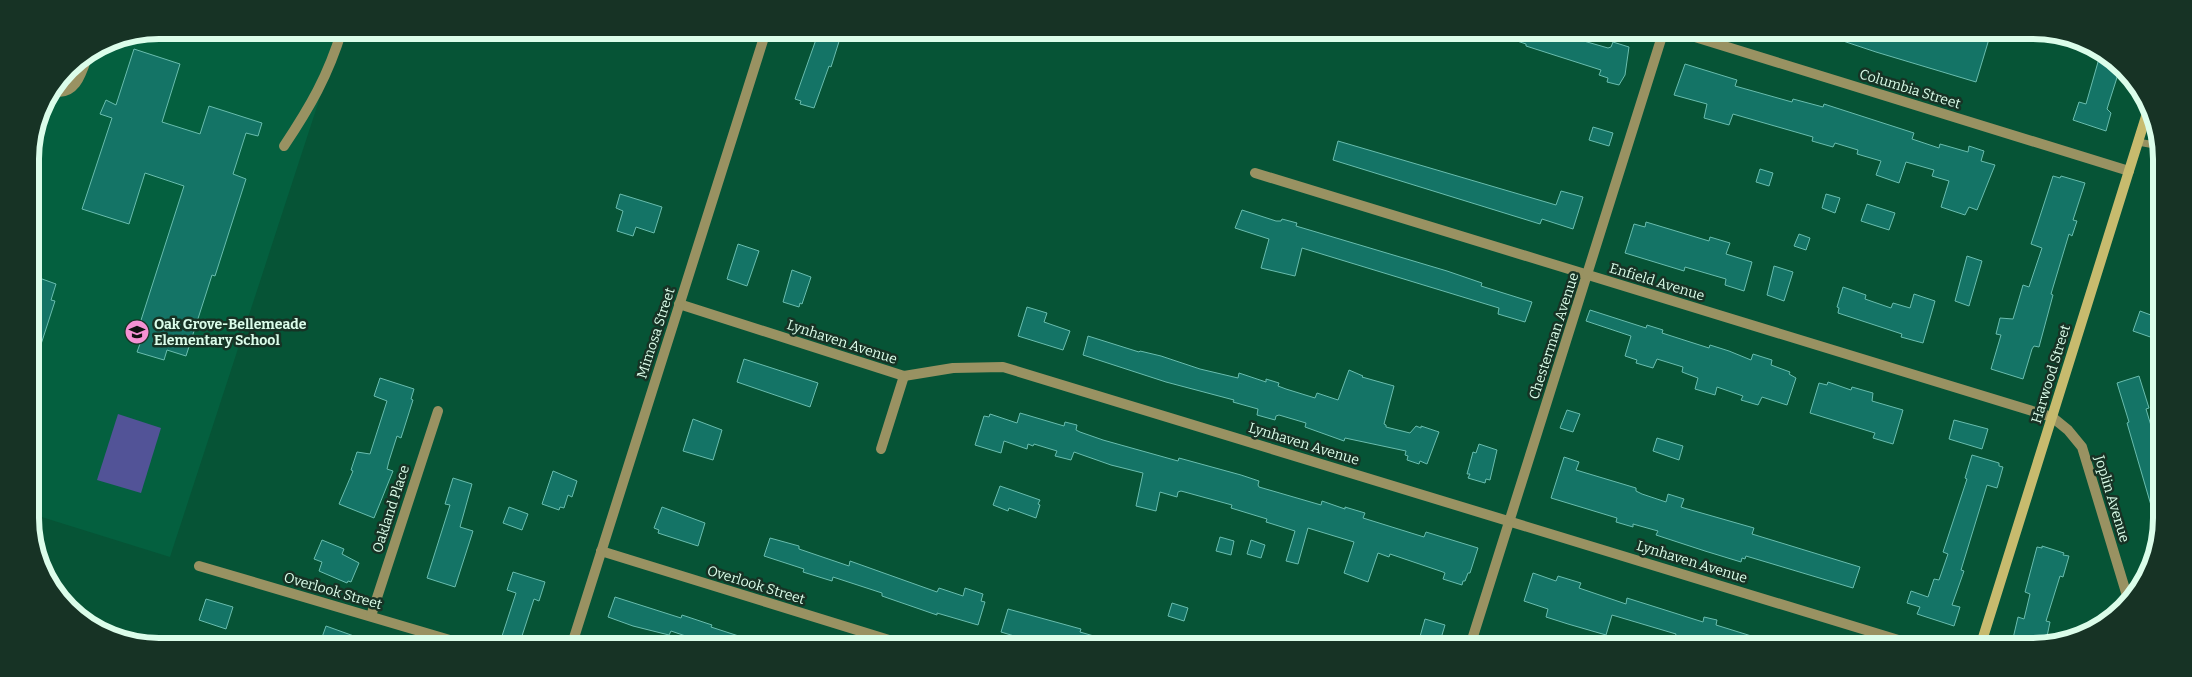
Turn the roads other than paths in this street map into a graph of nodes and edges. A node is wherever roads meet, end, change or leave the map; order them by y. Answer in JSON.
{"nodes":[{"id":1,"x":339,"y":39,"type":"edge"},
{"id":2,"x":763,"y":39,"type":"edge"},
{"id":3,"x":1661,"y":39,"type":"edge"},
{"id":4,"x":1698,"y":39,"type":"edge"},
{"id":5,"x":84,"y":65,"type":"edge"},
{"id":6,"x":59,"y":93,"type":"edge"},
{"id":7,"x":2146,"y":117,"type":"edge"},
{"id":8,"x":2138,"y":142,"type":"junction"},
{"id":9,"x":2152,"y":145,"type":"edge"},
{"id":10,"x":284,"y":146,"type":"dead end"},
{"id":11,"x":2129,"y":171,"type":"junction"},
{"id":12,"x":1255,"y":173,"type":"dead end"},
{"id":13,"x":1588,"y":276,"type":"junction"},
{"id":14,"x":679,"y":304,"type":"junction"},
{"id":15,"x":904,"y":376,"type":"junction"},
{"id":16,"x":438,"y":411,"type":"dead end"},
{"id":17,"x":2052,"y":416,"type":"junction"},
{"id":18,"x":881,"y":449,"type":"dead end"},
{"id":19,"x":1510,"y":520,"type":"junction"},
{"id":20,"x":601,"y":551,"type":"junction"},
{"id":21,"x":199,"y":566,"type":"dead end"},
{"id":22,"x":2126,"y":593,"type":"edge"},
{"id":23,"x":371,"y":616,"type":"junction"},
{"id":24,"x":444,"y":638,"type":"edge"},
{"id":25,"x":574,"y":638,"type":"edge"},
{"id":26,"x":883,"y":638,"type":"edge"},
{"id":27,"x":1473,"y":638,"type":"edge"},
{"id":28,"x":1892,"y":638,"type":"edge"},
{"id":29,"x":1983,"y":638,"type":"edge"}],
"edges":[{"from":1,"to":10,"type":"street"},
{"from":2,"to":14,"type":"street","name":"Mimosa Street"},
{"from":3,"to":13,"type":"street","name":"Chesterman Avenue"},
{"from":4,"to":11,"type":"street","name":"Columbia Street"},
{"from":5,"to":6,"type":"street"},
{"from":7,"to":8,"type":"street","name":"Harwood Street"},
{"from":8,"to":9,"type":"lane"},
{"from":8,"to":11,"type":"street","name":"Harwood Street"},
{"from":11,"to":17,"type":"street","name":"Harwood Street"},
{"from":12,"to":13,"type":"street","name":"Enfield Avenue"},
{"from":13,"to":17,"type":"street","name":"Enfield Avenue"},
{"from":13,"to":19,"type":"street","name":"Chesterman Avenue"},
{"from":14,"to":15,"type":"street","name":"Lynhaven Avenue"},
{"from":14,"to":20,"type":"street","name":"Mimosa Street"},
{"from":15,"to":18,"type":"street"},
{"from":15,"to":19,"type":"street","name":"Lynhaven Avenue"},
{"from":16,"to":23,"type":"street","name":"Oakland Place"},
{"from":17,"to":22,"type":"street","name":"Joplin Avenue"},
{"from":17,"to":29,"type":"street","name":"Harwood Street"},
{"from":19,"to":27,"type":"street","name":"Chesterman Avenue"},
{"from":19,"to":28,"type":"street","name":"Lynhaven Avenue"},
{"from":20,"to":25,"type":"street","name":"Mimosa Street"},
{"from":20,"to":26,"type":"street","name":"Overlook Street"},
{"from":21,"to":23,"type":"street","name":"Overlook Street"},
{"from":23,"to":24,"type":"street","name":"Overlook Street"}]}
